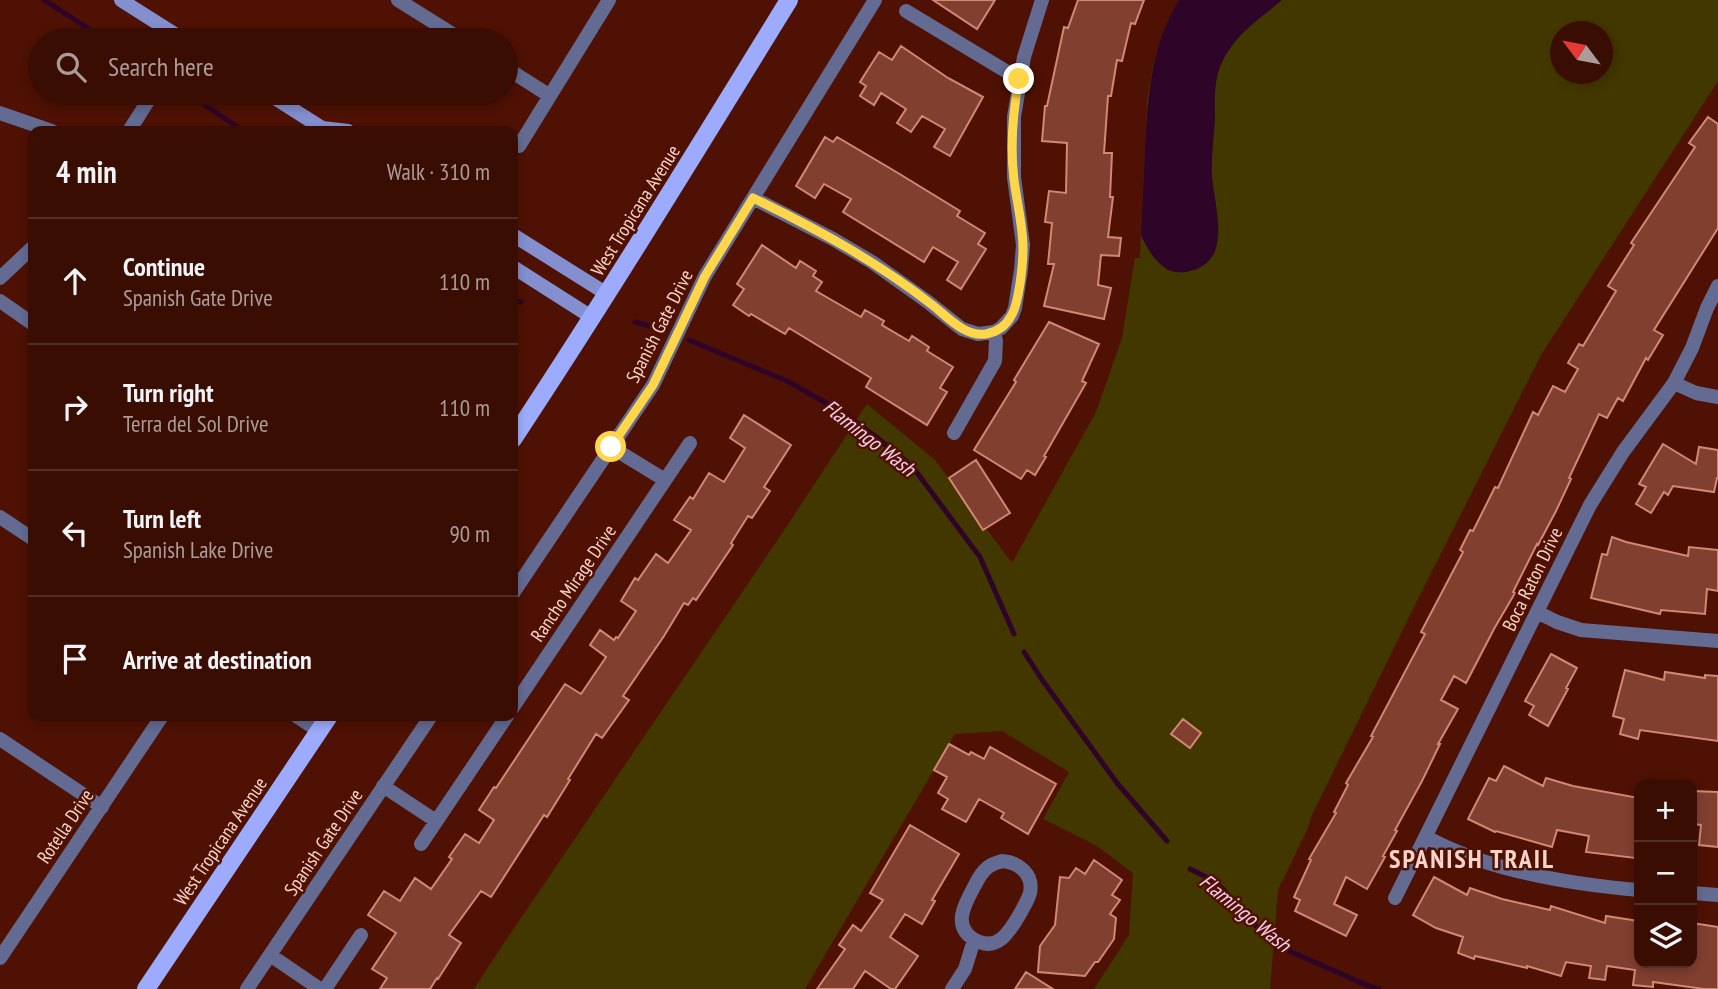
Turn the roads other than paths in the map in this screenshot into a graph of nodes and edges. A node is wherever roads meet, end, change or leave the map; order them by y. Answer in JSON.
{"nodes":[{"id":1,"x":121,"y":0,"type":"edge"},
{"id":2,"x":398,"y":0,"type":"edge"},
{"id":3,"x":609,"y":0,"type":"edge"},
{"id":4,"x":789,"y":0,"type":"edge"},
{"id":5,"x":875,"y":0,"type":"edge"},
{"id":6,"x":1042,"y":0,"type":"edge"},
{"id":7,"x":905,"y":11,"type":"dead end"},
{"id":8,"x":165,"y":28,"type":"edge"},
{"id":9,"x":443,"y":28,"type":"edge"},
{"id":10,"x":518,"y":76,"type":"edge"},
{"id":11,"x":1019,"y":79,"type":"junction"},
{"id":12,"x":550,"y":96,"type":"junction"},
{"id":13,"x":145,"y":105,"type":"edge"},
{"id":14,"x":286,"y":105,"type":"edge"},
{"id":15,"x":0,"y":113,"type":"edge"},
{"id":16,"x":38,"y":126,"type":"edge"},
{"id":17,"x":132,"y":126,"type":"edge"},
{"id":18,"x":318,"y":126,"type":"edge"},
{"id":19,"x":519,"y":146,"type":"dead end"},
{"id":20,"x":753,"y":198,"type":"junction"},
{"id":21,"x":518,"y":238,"type":"edge"},
{"id":22,"x":28,"y":252,"type":"edge"},
{"id":23,"x":518,"y":270,"type":"edge"},
{"id":24,"x":0,"y":278,"type":"edge"},
{"id":25,"x":1718,"y":286,"type":"edge"},
{"id":26,"x":607,"y":294,"type":"junction"},
{"id":27,"x":0,"y":301,"type":"edge"},
{"id":28,"x":593,"y":318,"type":"junction"},
{"id":29,"x":28,"y":321,"type":"edge"},
{"id":30,"x":993,"y":332,"type":"junction"},
{"id":31,"x":1674,"y":383,"type":"junction"},
{"id":32,"x":1718,"y":397,"type":"edge"},
{"id":33,"x":518,"y":431,"type":"edge"},
{"id":34,"x":954,"y":433,"type":"dead end"},
{"id":35,"x":690,"y":443,"type":"dead end"},
{"id":36,"x":611,"y":447,"type":"junction"},
{"id":37,"x":664,"y":480,"type":"junction"},
{"id":38,"x":0,"y":517,"type":"edge"},
{"id":39,"x":28,"y":536,"type":"edge"},
{"id":40,"x":518,"y":586,"type":"edge"},
{"id":41,"x":1537,"y":612,"type":"junction"},
{"id":42,"x":1718,"y":641,"type":"edge"},
{"id":43,"x":518,"y":699,"type":"edge"},
{"id":44,"x":159,"y":721,"type":"edge"},
{"id":45,"x":303,"y":721,"type":"edge"},
{"id":46,"x":326,"y":721,"type":"edge"},
{"id":47,"x":427,"y":721,"type":"edge"},
{"id":48,"x":504,"y":721,"type":"edge"},
{"id":49,"x":319,"y":732,"type":"junction"},
{"id":50,"x":0,"y":739,"type":"edge"},
{"id":51,"x":383,"y":786,"type":"junction"},
{"id":52,"x":102,"y":807,"type":"junction"},
{"id":53,"x":436,"y":821,"type":"junction"},
{"id":54,"x":1426,"y":836,"type":"junction"},
{"id":55,"x":421,"y":844,"type":"dead end"},
{"id":56,"x":1634,"y":889,"type":"edge"},
{"id":57,"x":1697,"y":893,"type":"edge"},
{"id":58,"x":1718,"y":895,"type":"edge"},
{"id":59,"x":1395,"y":898,"type":"dead end"},
{"id":60,"x":362,"y":935,"type":"dead end"},
{"id":61,"x":974,"y":940,"type":"junction"},
{"id":62,"x":270,"y":955,"type":"junction"},
{"id":63,"x":0,"y":958,"type":"edge"},
{"id":64,"x":146,"y":989,"type":"edge"},
{"id":65,"x":247,"y":989,"type":"edge"},
{"id":66,"x":322,"y":989,"type":"edge"},
{"id":67,"x":952,"y":989,"type":"edge"}],
"edges":[{"from":1,"to":8,"type":"main road"},
{"from":2,"to":9,"type":"street"},
{"from":3,"to":12,"type":"street"},
{"from":4,"to":26,"type":"main road","name":"West Tropicana Avenue"},
{"from":5,"to":20,"type":"street","name":"Spanish Gate Drive"},
{"from":6,"to":11,"type":"street"},
{"from":7,"to":11,"type":"street"},
{"from":10,"to":12,"type":"street"},
{"from":11,"to":30,"type":"street"},
{"from":12,"to":19,"type":"street"},
{"from":13,"to":17,"type":"street"},
{"from":14,"to":18,"type":"main road"},
{"from":15,"to":16,"type":"street"},
{"from":20,"to":30,"type":"street"},
{"from":20,"to":36,"type":"street","name":"Spanish Gate Drive"},
{"from":21,"to":26,"type":"main road"},
{"from":22,"to":24,"type":"street"},
{"from":23,"to":28,"type":"main road"},
{"from":25,"to":31,"type":"street","name":"Boca Raton Drive"},
{"from":26,"to":28,"type":"main road","name":"West Tropicana Avenue"},
{"from":27,"to":29,"type":"street"},
{"from":28,"to":33,"type":"main road","name":"West Tropicana Avenue"},
{"from":30,"to":34,"type":"street"},
{"from":31,"to":32,"type":"street"},
{"from":31,"to":41,"type":"street","name":"Boca Raton Drive"},
{"from":35,"to":37,"type":"street","name":"Rancho Mirage Drive"},
{"from":36,"to":37,"type":"street"},
{"from":36,"to":40,"type":"street","name":"Spanish Gate Drive"},
{"from":37,"to":43,"type":"street","name":"Rancho Mirage Drive"},
{"from":38,"to":39,"type":"street"},
{"from":41,"to":42,"type":"street"},
{"from":41,"to":54,"type":"street","name":"Boca Raton Drive"},
{"from":44,"to":52,"type":"street","name":"Rotella Drive"},
{"from":45,"to":49,"type":"street"},
{"from":46,"to":49,"type":"main road","name":"West Tropicana Avenue"},
{"from":47,"to":51,"type":"street","name":"Spanish Gate Drive"},
{"from":48,"to":53,"type":"street"},
{"from":49,"to":64,"type":"main road","name":"West Tropicana Avenue"},
{"from":50,"to":52,"type":"street"},
{"from":51,"to":53,"type":"street"},
{"from":51,"to":62,"type":"street","name":"Spanish Gate Drive"},
{"from":52,"to":63,"type":"street","name":"Rotella Drive"},
{"from":53,"to":55,"type":"street"},
{"from":54,"to":56,"type":"street"},
{"from":54,"to":59,"type":"street","name":"Boca Raton Drive"},
{"from":57,"to":58,"type":"street"},
{"from":60,"to":66,"type":"street"},
{"from":61,"to":61,"type":"street"},
{"from":61,"to":67,"type":"street"},
{"from":62,"to":65,"type":"street","name":"Spanish Gate Drive"},
{"from":62,"to":66,"type":"street"}]}
